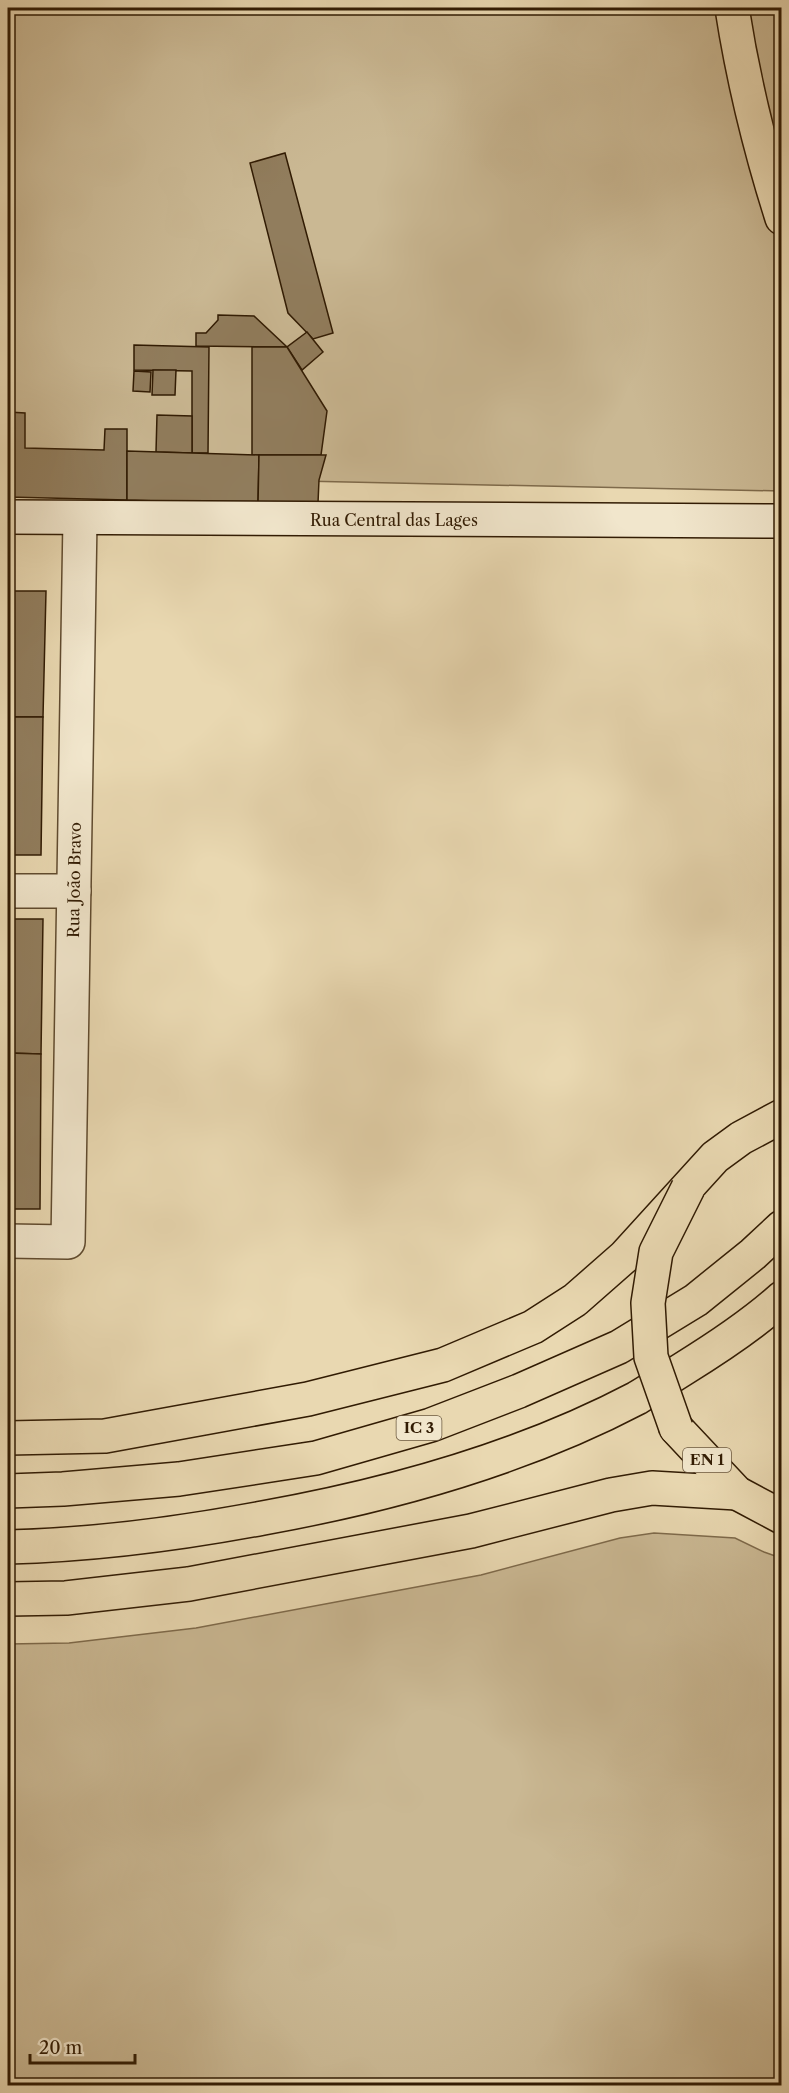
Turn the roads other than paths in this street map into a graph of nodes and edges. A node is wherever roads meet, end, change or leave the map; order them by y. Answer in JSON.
{"nodes":[{"id":1,"x":732,"y":8,"type":"edge"},
{"id":2,"x":782,"y":218,"type":"edge"},
{"id":3,"x":8,"y":517,"type":"edge"},
{"id":4,"x":80,"y":519,"type":"junction"},
{"id":5,"x":782,"y":521,"type":"edge"},
{"id":6,"x":8,"y":891,"type":"edge"},
{"id":7,"x":74,"y":891,"type":"junction"},
{"id":8,"x":780,"y":1116,"type":"edge"},
{"id":9,"x":688,"y":1188,"type":"junction"},
{"id":10,"x":782,"y":1227,"type":"edge"},
{"id":11,"x":8,"y":1241,"type":"edge"},
{"id":12,"x":782,"y":1298,"type":"edge"},
{"id":13,"x":8,"y":1438,"type":"edge"},
{"id":14,"x":8,"y":1491,"type":"edge"},
{"id":15,"x":737,"y":1493,"type":"junction"},
{"id":16,"x":782,"y":1517,"type":"edge"},
{"id":17,"x":8,"y":1547,"type":"edge"},
{"id":18,"x":8,"y":1599,"type":"edge"}],
"edges":[{"from":1,"to":2,"type":"highway"},
{"from":3,"to":4,"type":"street","name":"Rua Central das Lages"},
{"from":4,"to":5,"type":"street","name":"Rua Central das Lages"},
{"from":4,"to":7,"type":"street","name":"Rua João Bravo"},
{"from":6,"to":7,"type":"street"},
{"from":7,"to":11,"type":"street","name":"Rua João Bravo"},
{"from":8,"to":9,"type":"highway"},
{"from":9,"to":13,"type":"highway","bridge":true},
{"from":9,"to":15,"type":"highway","number":"EN 1","bridge":true},
{"from":10,"to":14,"type":"highway","number":"IC 3"},
{"from":12,"to":17,"type":"highway"},
{"from":15,"to":16,"type":"highway"},
{"from":15,"to":18,"type":"highway"}]}
